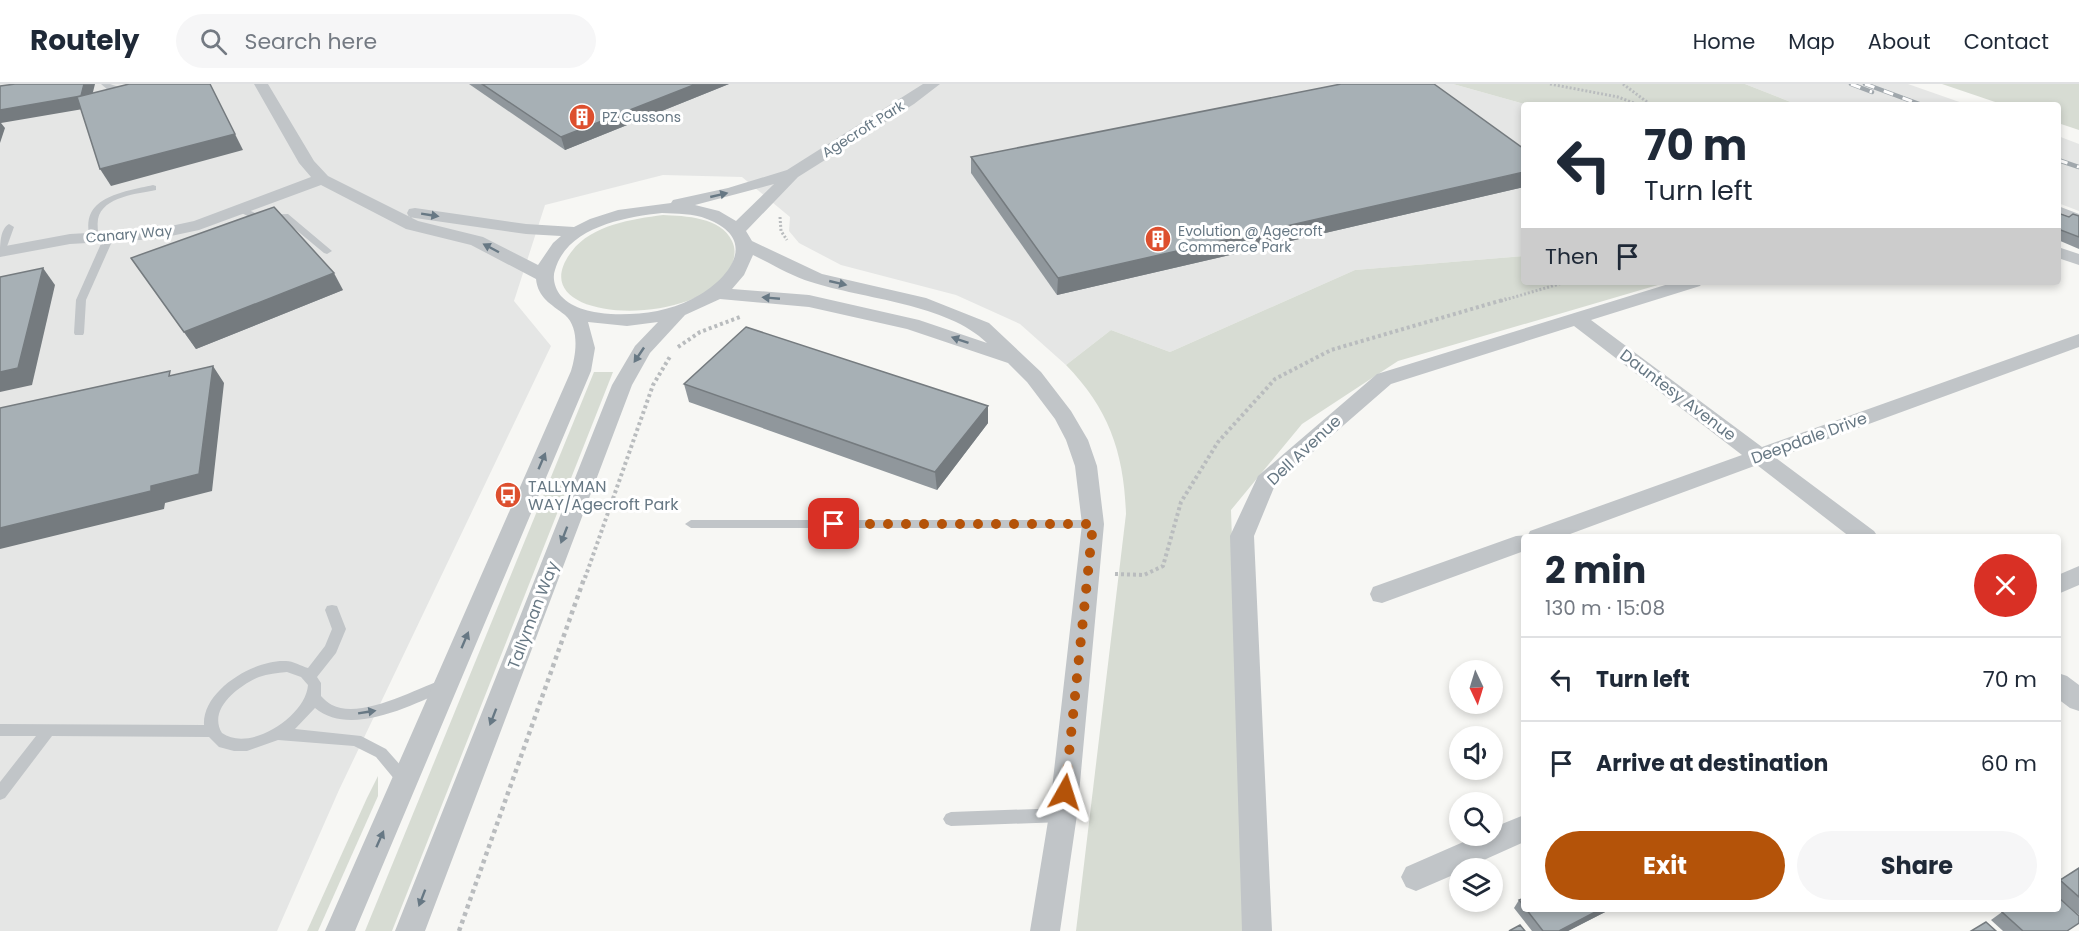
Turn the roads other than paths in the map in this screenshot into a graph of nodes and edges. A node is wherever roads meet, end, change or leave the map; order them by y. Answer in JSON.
{"nodes":[{"id":1,"x":105,"y":84,"type":"edge"},
{"id":2,"x":261,"y":84,"type":"edge"},
{"id":3,"x":933,"y":84,"type":"edge"},
{"id":4,"x":133,"y":90,"type":"edge"},
{"id":5,"x":793,"y":173,"type":"junction"},
{"id":6,"x":322,"y":179,"type":"junction"},
{"id":7,"x":153,"y":188,"type":"dead end"},
{"id":8,"x":372,"y":206,"type":"junction"},
{"id":9,"x":662,"y":208,"type":"junction"},
{"id":10,"x":241,"y":209,"type":"junction"},
{"id":11,"x":2061,"y":210,"type":"edge"},
{"id":12,"x":2079,"y":217,"type":"edge"},
{"id":13,"x":9,"y":227,"type":"dead end"},
{"id":14,"x":576,"y":232,"type":"junction"},
{"id":15,"x":101,"y":237,"type":"junction"},
{"id":16,"x":741,"y":238,"type":"junction"},
{"id":17,"x":327,"y":251,"type":"dead end"},
{"id":18,"x":0,"y":252,"type":"edge"},
{"id":19,"x":2061,"y":253,"type":"edge"},
{"id":20,"x":2079,"y":260,"type":"edge"},
{"id":21,"x":543,"y":275,"type":"junction"},
{"id":22,"x":1684,"y":285,"type":"edge"},
{"id":23,"x":718,"y":293,"type":"junction"},
{"id":24,"x":678,"y":312,"type":"junction"},
{"id":25,"x":573,"y":313,"type":"junction"},
{"id":26,"x":1576,"y":318,"type":"junction"},
{"id":27,"x":79,"y":333,"type":"dead end"},
{"id":28,"x":2079,"y":340,"type":"edge"},
{"id":29,"x":1016,"y":360,"type":"junction"},
{"id":30,"x":1759,"y":456,"type":"junction"},
{"id":31,"x":691,"y":524,"type":"dead end"},
{"id":32,"x":1093,"y":524,"type":"junction"},
{"id":33,"x":1546,"y":534,"type":"edge"},
{"id":34,"x":1862,"y":534,"type":"edge"},
{"id":35,"x":1521,"y":543,"type":"edge"},
{"id":36,"x":2079,"y":575,"type":"edge"},
{"id":37,"x":2061,"y":584,"type":"edge"},
{"id":38,"x":1382,"y":594,"type":"dead end"},
{"id":39,"x":332,"y":610,"type":"dead end"},
{"id":40,"x":310,"y":676,"type":"junction"},
{"id":41,"x":447,"y":683,"type":"junction"},
{"id":42,"x":2061,"y":686,"type":"edge"},
{"id":43,"x":313,"y":698,"type":"junction"},
{"id":44,"x":2079,"y":700,"type":"edge"},
{"id":45,"x":0,"y":730,"type":"edge"},
{"id":46,"x":49,"y":730,"type":"junction"},
{"id":47,"x":212,"y":731,"type":"junction"},
{"id":48,"x":280,"y":734,"type":"junction"},
{"id":49,"x":405,"y":781,"type":"junction"},
{"id":50,"x":0,"y":793,"type":"edge"},
{"id":51,"x":1063,"y":815,"type":"junction"},
{"id":52,"x":951,"y":819,"type":"dead end"},
{"id":53,"x":1521,"y":829,"type":"edge"},
{"id":54,"x":1416,"y":877,"type":"dead end"},
{"id":55,"x":340,"y":931,"type":"edge"},
{"id":56,"x":410,"y":931,"type":"edge"},
{"id":57,"x":1045,"y":931,"type":"edge"},
{"id":58,"x":1257,"y":931,"type":"edge"}],
"edges":[{"from":1,"to":4,"type":"lane"},
{"from":2,"to":6,"type":"street"},
{"from":3,"to":5,"type":"street","name":"Agecroft Park"},
{"from":9,"to":5,"type":"street","one_way":true},
{"from":5,"to":16,"type":"street"},
{"from":6,"to":8,"type":"street"},
{"from":6,"to":10,"type":"street","name":"Canary Way"},
{"from":7,"to":15,"type":"lane"},
{"from":8,"to":14,"type":"street","one_way":true},
{"from":21,"to":8,"type":"street","one_way":true},
{"from":9,"to":14,"type":"street"},
{"from":9,"to":16,"type":"street"},
{"from":10,"to":15,"type":"street","name":"Canary Way"},
{"from":10,"to":17,"type":"lane"},
{"from":11,"to":12,"type":"lane"},
{"from":13,"to":18,"type":"lane"},
{"from":14,"to":21,"type":"street"},
{"from":15,"to":18,"type":"street","name":"Canary Way"},
{"from":15,"to":27,"type":"lane"},
{"from":16,"to":23,"type":"street"},
{"from":16,"to":29,"type":"street","one_way":true},
{"from":19,"to":20,"type":"street"},
{"from":21,"to":25,"type":"street"},
{"from":22,"to":26,"type":"street","name":"Dell Avenue"},
{"from":23,"to":24,"type":"street"},
{"from":29,"to":23,"type":"street","one_way":true},
{"from":24,"to":25,"type":"street"},
{"from":24,"to":56,"type":"street","name":"Tallyman Way","one_way":true},
{"from":41,"to":25,"type":"street","one_way":true},
{"from":26,"to":30,"type":"street","name":"Dauntesy Avenue"},
{"from":26,"to":58,"type":"street","name":"Dell Avenue"},
{"from":28,"to":30,"type":"street","name":"Deepdale Drive"},
{"from":29,"to":32,"type":"street"},
{"from":30,"to":33,"type":"street","name":"Deepdale Drive"},
{"from":30,"to":34,"type":"street","name":"Dauntesy Avenue"},
{"from":31,"to":32,"type":"lane"},
{"from":32,"to":51,"type":"street"},
{"from":35,"to":38,"type":"street"},
{"from":36,"to":37,"type":"street"},
{"from":39,"to":40,"type":"lane"},
{"from":40,"to":43,"type":"lane"},
{"from":40,"to":47,"type":"lane"},
{"from":43,"to":41,"type":"lane","one_way":true},
{"from":41,"to":49,"type":"street"},
{"from":42,"to":44,"type":"street"},
{"from":43,"to":48,"type":"lane"},
{"from":45,"to":46,"type":"lane"},
{"from":46,"to":47,"type":"lane"},
{"from":46,"to":50,"type":"lane"},
{"from":47,"to":48,"type":"lane"},
{"from":48,"to":49,"type":"lane"},
{"from":55,"to":49,"type":"street","one_way":true},
{"from":51,"to":52,"type":"lane"},
{"from":51,"to":57,"type":"street"},
{"from":53,"to":54,"type":"street"}]}
